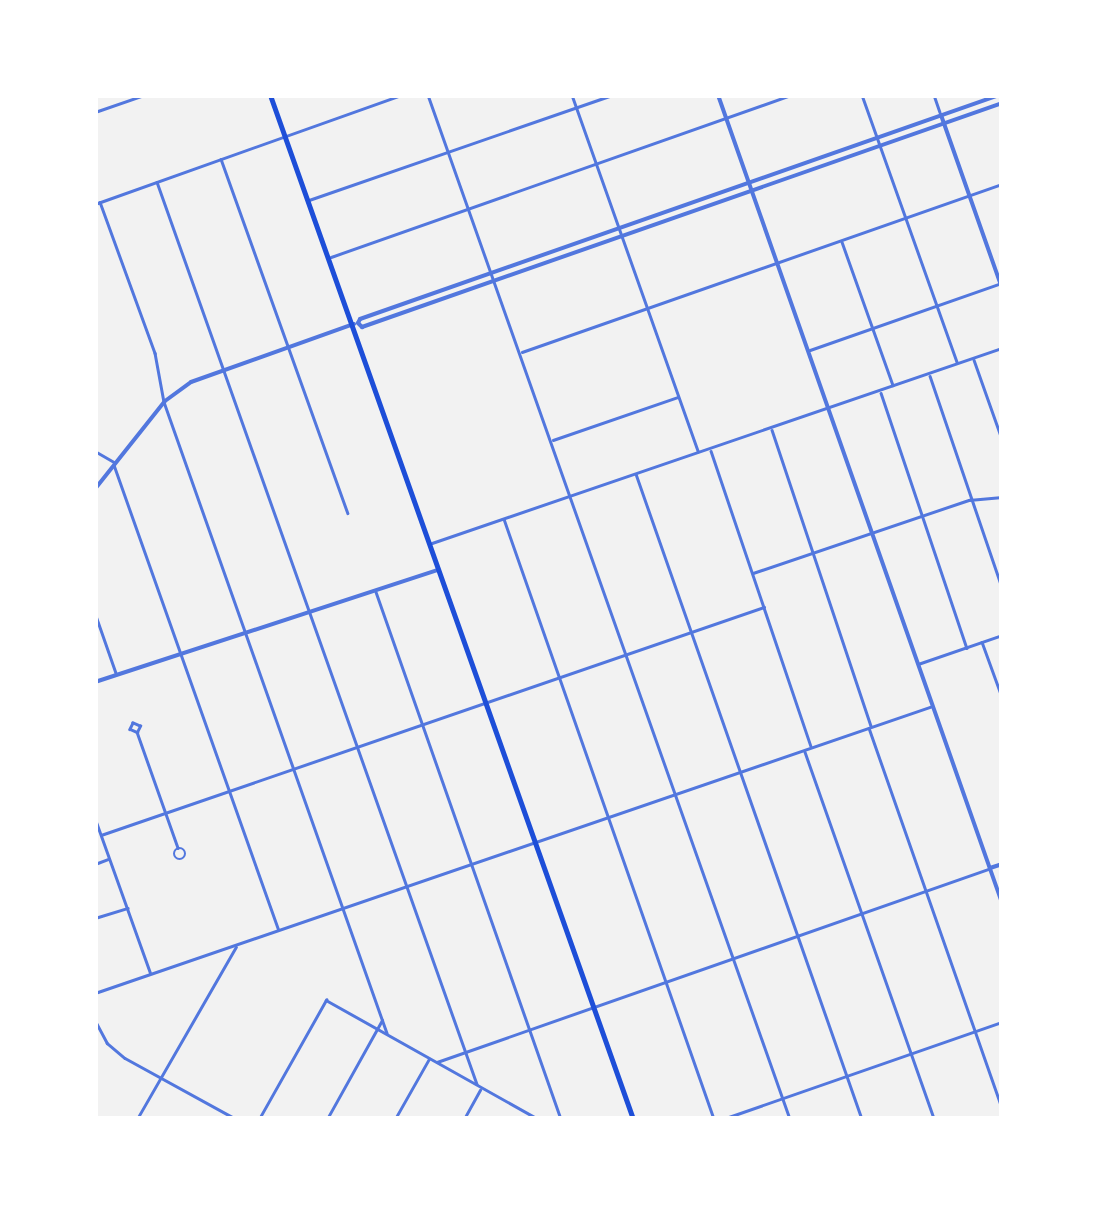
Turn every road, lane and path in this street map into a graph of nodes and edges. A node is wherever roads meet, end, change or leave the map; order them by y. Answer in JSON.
{"nodes":[{"id":1,"x":144,"y":95,"type":"edge"},
{"id":2,"x":270,"y":95,"type":"edge"},
{"id":3,"x":401,"y":95,"type":"edge"},
{"id":4,"x":428,"y":95,"type":"edge"},
{"id":5,"x":572,"y":95,"type":"edge"},
{"id":6,"x":613,"y":95,"type":"edge"},
{"id":7,"x":718,"y":95,"type":"edge"},
{"id":8,"x":792,"y":95,"type":"edge"},
{"id":9,"x":862,"y":95,"type":"edge"},
{"id":10,"x":934,"y":95,"type":"edge"},
{"id":11,"x":999,"y":95,"type":"edge"},
{"id":12,"x":1002,"y":102,"type":"edge"},
{"id":13,"x":577,"y":108,"type":"junction"},
{"id":14,"x":95,"y":112,"type":"edge"},
{"id":15,"x":941,"y":115,"type":"junction"},
{"id":16,"x":726,"y":118,"type":"junction"},
{"id":17,"x":944,"y":123,"type":"junction"},
{"id":18,"x":285,"y":136,"type":"junction"},
{"id":19,"x":877,"y":138,"type":"junction"},
{"id":20,"x":880,"y":145,"type":"junction"},
{"id":21,"x":448,"y":152,"type":"junction"},
{"id":22,"x":220,"y":158,"type":"junction"},
{"id":23,"x":597,"y":163,"type":"junction"},
{"id":24,"x":157,"y":182,"type":"junction"},
{"id":25,"x":749,"y":182,"type":"junction"},
{"id":26,"x":1002,"y":184,"type":"edge"},
{"id":27,"x":752,"y":190,"type":"junction"},
{"id":28,"x":970,"y":196,"type":"junction"},
{"id":29,"x":309,"y":200,"type":"junction"},
{"id":30,"x":98,"y":203,"type":"edge"},
{"id":31,"x":468,"y":208,"type":"junction"},
{"id":32,"x":905,"y":218,"type":"junction"},
{"id":33,"x":620,"y":228,"type":"junction"},
{"id":34,"x":622,"y":236,"type":"junction"},
{"id":35,"x":842,"y":240,"type":"junction"},
{"id":36,"x":329,"y":258,"type":"junction"},
{"id":37,"x":778,"y":262,"type":"junction"},
{"id":38,"x":491,"y":273,"type":"junction"},
{"id":39,"x":494,"y":280,"type":"junction"},
{"id":40,"x":1001,"y":285,"type":"edge"},
{"id":41,"x":936,"y":306,"type":"junction"},
{"id":42,"x":648,"y":308,"type":"junction"},
{"id":43,"x":355,"y":324,"type":"junction"},
{"id":44,"x":872,"y":328,"type":"junction"},
{"id":45,"x":288,"y":347,"type":"junction"},
{"id":46,"x":1002,"y":348,"type":"edge"},
{"id":47,"x":809,"y":350,"type":"junction"},
{"id":48,"x":519,"y":353,"type":"junction"},
{"id":49,"x":973,"y":358,"type":"junction"},
{"id":50,"x":958,"y":364,"type":"junction"},
{"id":51,"x":224,"y":368,"type":"junction"},
{"id":52,"x":929,"y":374,"type":"junction"},
{"id":53,"x":894,"y":386,"type":"junction"},
{"id":54,"x":880,"y":391,"type":"junction"},
{"id":55,"x":679,"y":397,"type":"junction"},
{"id":56,"x":164,"y":402,"type":"junction"},
{"id":57,"x":829,"y":409,"type":"junction"},
{"id":58,"x":771,"y":428,"type":"junction"},
{"id":59,"x":1002,"y":439,"type":"edge"},
{"id":60,"x":550,"y":441,"type":"junction"},
{"id":61,"x":711,"y":449,"type":"junction"},
{"id":62,"x":95,"y":450,"type":"edge"},
{"id":63,"x":699,"y":453,"type":"junction"},
{"id":64,"x":115,"y":464,"type":"junction"},
{"id":65,"x":636,"y":474,"type":"junction"},
{"id":66,"x":95,"y":489,"type":"edge"},
{"id":67,"x":570,"y":496,"type":"junction"},
{"id":68,"x":1002,"y":497,"type":"edge"},
{"id":69,"x":972,"y":499,"type":"junction"},
{"id":70,"x":348,"y":513,"type":"dead end"},
{"id":71,"x":922,"y":516,"type":"junction"},
{"id":72,"x":504,"y":519,"type":"junction"},
{"id":73,"x":872,"y":533,"type":"junction"},
{"id":74,"x":432,"y":543,"type":"junction"},
{"id":75,"x":813,"y":553,"type":"junction"},
{"id":76,"x":440,"y":569,"type":"junction"},
{"id":77,"x":753,"y":573,"type":"junction"},
{"id":78,"x":1002,"y":588,"type":"edge"},
{"id":79,"x":375,"y":590,"type":"junction"},
{"id":80,"x":764,"y":607,"type":"junction"},
{"id":81,"x":311,"y":612,"type":"junction"},
{"id":82,"x":95,"y":613,"type":"edge"},
{"id":83,"x":246,"y":632,"type":"junction"},
{"id":84,"x":691,"y":632,"type":"junction"},
{"id":85,"x":1002,"y":635,"type":"edge"},
{"id":86,"x":982,"y":642,"type":"junction"},
{"id":87,"x":967,"y":648,"type":"junction"},
{"id":88,"x":182,"y":654,"type":"junction"},
{"id":89,"x":626,"y":654,"type":"junction"},
{"id":90,"x":916,"y":665,"type":"junction"},
{"id":91,"x":117,"y":675,"type":"junction"},
{"id":92,"x":559,"y":678,"type":"junction"},
{"id":93,"x":95,"y":682,"type":"edge"},
{"id":94,"x":1002,"y":698,"type":"edge"},
{"id":95,"x":488,"y":702,"type":"junction"},
{"id":96,"x":931,"y":706,"type":"junction"},
{"id":97,"x":422,"y":724,"type":"junction"},
{"id":98,"x":871,"y":728,"type":"junction"},
{"id":99,"x":137,"y":732,"type":"dead end"},
{"id":100,"x":358,"y":747,"type":"junction"},
{"id":101,"x":812,"y":748,"type":"junction"},
{"id":102,"x":804,"y":750,"type":"junction"},
{"id":103,"x":294,"y":768,"type":"junction"},
{"id":104,"x":740,"y":772,"type":"junction"},
{"id":105,"x":230,"y":790,"type":"junction"},
{"id":106,"x":676,"y":794,"type":"junction"},
{"id":107,"x":166,"y":812,"type":"junction"},
{"id":108,"x":95,"y":818,"type":"edge"},
{"id":109,"x":609,"y":818,"type":"junction"},
{"id":110,"x":101,"y":835,"type":"junction"},
{"id":111,"x":537,"y":842,"type":"junction"},
{"id":112,"x":178,"y":848,"type":"dead end"},
{"id":113,"x":110,"y":859,"type":"junction"},
{"id":114,"x":95,"y":864,"type":"edge"},
{"id":115,"x":471,"y":864,"type":"junction"},
{"id":116,"x":1002,"y":864,"type":"edge"},
{"id":117,"x":990,"y":868,"type":"junction"},
{"id":118,"x":408,"y":886,"type":"junction"},
{"id":119,"x":926,"y":891,"type":"junction"},
{"id":120,"x":1002,"y":903,"type":"edge"},
{"id":121,"x":126,"y":908,"type":"junction"},
{"id":122,"x":343,"y":909,"type":"junction"},
{"id":123,"x":861,"y":913,"type":"junction"},
{"id":124,"x":95,"y":918,"type":"edge"},
{"id":125,"x":279,"y":930,"type":"junction"},
{"id":126,"x":798,"y":936,"type":"junction"},
{"id":127,"x":236,"y":945,"type":"junction"},
{"id":128,"x":733,"y":958,"type":"junction"},
{"id":129,"x":150,"y":974,"type":"junction"},
{"id":130,"x":666,"y":982,"type":"junction"},
{"id":131,"x":95,"y":993,"type":"edge"},
{"id":132,"x":594,"y":1008,"type":"junction"},
{"id":133,"x":382,"y":1019,"type":"junction"},
{"id":134,"x":95,"y":1020,"type":"edge"},
{"id":135,"x":1002,"y":1022,"type":"edge"},
{"id":136,"x":377,"y":1028,"type":"junction"},
{"id":137,"x":530,"y":1030,"type":"junction"},
{"id":138,"x":975,"y":1031,"type":"junction"},
{"id":139,"x":387,"y":1034,"type":"junction"},
{"id":140,"x":466,"y":1053,"type":"junction"},
{"id":141,"x":911,"y":1054,"type":"junction"},
{"id":142,"x":430,"y":1058,"type":"junction"},
{"id":143,"x":438,"y":1062,"type":"junction"},
{"id":144,"x":846,"y":1076,"type":"junction"},
{"id":145,"x":161,"y":1078,"type":"junction"},
{"id":146,"x":479,"y":1086,"type":"junction"},
{"id":147,"x":782,"y":1098,"type":"junction"},
{"id":148,"x":1002,"y":1108,"type":"edge"},
{"id":149,"x":535,"y":1118,"type":"edge"},
{"id":150,"x":137,"y":1119,"type":"edge"},
{"id":151,"x":236,"y":1119,"type":"edge"},
{"id":152,"x":259,"y":1119,"type":"edge"},
{"id":153,"x":327,"y":1119,"type":"edge"},
{"id":154,"x":395,"y":1119,"type":"edge"},
{"id":155,"x":464,"y":1119,"type":"edge"},
{"id":156,"x":561,"y":1119,"type":"edge"},
{"id":157,"x":633,"y":1119,"type":"edge"},
{"id":158,"x":714,"y":1119,"type":"edge"},
{"id":159,"x":723,"y":1119,"type":"edge"},
{"id":160,"x":790,"y":1119,"type":"edge"},
{"id":161,"x":862,"y":1119,"type":"edge"},
{"id":162,"x":934,"y":1119,"type":"edge"}],
"edges":[{"from":1,"to":14,"type":"street"},
{"from":2,"to":18,"type":"main road"},
{"from":3,"to":18,"type":"street"},
{"from":4,"to":21,"type":"street"},
{"from":5,"to":13,"type":"street"},
{"from":6,"to":13,"type":"street"},
{"from":7,"to":16,"type":"street"},
{"from":8,"to":16,"type":"street"},
{"from":9,"to":19,"type":"street"},
{"from":10,"to":15,"type":"street"},
{"from":11,"to":15,"type":"street"},
{"from":12,"to":17,"type":"street"},
{"from":13,"to":21,"type":"street"},
{"from":13,"to":23,"type":"street"},
{"from":15,"to":17,"type":"street"},
{"from":15,"to":19,"type":"street"},
{"from":16,"to":23,"type":"street"},
{"from":16,"to":25,"type":"street"},
{"from":17,"to":20,"type":"street"},
{"from":17,"to":28,"type":"street"},
{"from":18,"to":22,"type":"street"},
{"from":18,"to":29,"type":"main road"},
{"from":19,"to":20,"type":"street"},
{"from":19,"to":25,"type":"street"},
{"from":20,"to":27,"type":"street"},
{"from":20,"to":32,"type":"street"},
{"from":21,"to":29,"type":"street"},
{"from":21,"to":31,"type":"street"},
{"from":22,"to":24,"type":"street"},
{"from":22,"to":45,"type":"street"},
{"from":23,"to":31,"type":"street"},
{"from":23,"to":33,"type":"street"},
{"from":24,"to":30,"type":"street"},
{"from":24,"to":51,"type":"street"},
{"from":25,"to":27,"type":"street"},
{"from":25,"to":33,"type":"street"},
{"from":26,"to":28,"type":"street"},
{"from":27,"to":34,"type":"street"},
{"from":27,"to":37,"type":"street"},
{"from":28,"to":32,"type":"street"},
{"from":28,"to":40,"type":"street"},
{"from":29,"to":36,"type":"main road"},
{"from":30,"to":56,"type":"street"},
{"from":31,"to":36,"type":"street"},
{"from":31,"to":38,"type":"street"},
{"from":32,"to":35,"type":"street"},
{"from":32,"to":41,"type":"street"},
{"from":33,"to":34,"type":"street"},
{"from":33,"to":38,"type":"street"},
{"from":34,"to":39,"type":"street"},
{"from":34,"to":42,"type":"street"},
{"from":35,"to":37,"type":"street"},
{"from":35,"to":44,"type":"street"},
{"from":36,"to":43,"type":"main road"},
{"from":37,"to":42,"type":"street"},
{"from":37,"to":47,"type":"street"},
{"from":38,"to":39,"type":"street"},
{"from":38,"to":43,"type":"street"},
{"from":39,"to":43,"type":"street"},
{"from":39,"to":48,"type":"street"},
{"from":40,"to":41,"type":"street"},
{"from":41,"to":44,"type":"street"},
{"from":41,"to":50,"type":"street"},
{"from":42,"to":48,"type":"street"},
{"from":42,"to":55,"type":"street"},
{"from":43,"to":45,"type":"street"},
{"from":43,"to":74,"type":"main road"},
{"from":44,"to":47,"type":"street"},
{"from":44,"to":53,"type":"street"},
{"from":45,"to":51,"type":"street"},
{"from":45,"to":70,"type":"street"},
{"from":46,"to":49,"type":"street"},
{"from":47,"to":57,"type":"street"},
{"from":48,"to":60,"type":"street"},
{"from":49,"to":50,"type":"street"},
{"from":49,"to":59,"type":"street"},
{"from":50,"to":52,"type":"street"},
{"from":51,"to":56,"type":"street"},
{"from":51,"to":81,"type":"street"},
{"from":52,"to":53,"type":"street"},
{"from":52,"to":69,"type":"street"},
{"from":53,"to":54,"type":"street"},
{"from":54,"to":57,"type":"street"},
{"from":54,"to":71,"type":"street"},
{"from":55,"to":60,"type":"street"},
{"from":55,"to":63,"type":"street"},
{"from":56,"to":64,"type":"street"},
{"from":56,"to":83,"type":"street"},
{"from":57,"to":58,"type":"street"},
{"from":57,"to":73,"type":"street"},
{"from":58,"to":61,"type":"street"},
{"from":58,"to":75,"type":"street"},
{"from":60,"to":67,"type":"street"},
{"from":61,"to":63,"type":"street"},
{"from":61,"to":77,"type":"street"},
{"from":62,"to":64,"type":"street"},
{"from":63,"to":65,"type":"street"},
{"from":64,"to":66,"type":"street"},
{"from":64,"to":88,"type":"street"},
{"from":65,"to":67,"type":"street"},
{"from":65,"to":84,"type":"street"},
{"from":67,"to":72,"type":"street"},
{"from":67,"to":89,"type":"street"},
{"from":68,"to":69,"type":"street"},
{"from":69,"to":71,"type":"street"},
{"from":69,"to":78,"type":"street"},
{"from":71,"to":73,"type":"street"},
{"from":71,"to":87,"type":"street"},
{"from":72,"to":74,"type":"street"},
{"from":72,"to":92,"type":"street"},
{"from":73,"to":75,"type":"street"},
{"from":73,"to":90,"type":"street"},
{"from":74,"to":76,"type":"main road"},
{"from":75,"to":77,"type":"street"},
{"from":75,"to":98,"type":"street"},
{"from":76,"to":79,"type":"street"},
{"from":76,"to":95,"type":"main road"},
{"from":77,"to":80,"type":"street"},
{"from":79,"to":81,"type":"street"},
{"from":79,"to":97,"type":"street"},
{"from":80,"to":84,"type":"street"},
{"from":80,"to":101,"type":"street"},
{"from":81,"to":83,"type":"street"},
{"from":81,"to":100,"type":"street"},
{"from":82,"to":91,"type":"street"},
{"from":83,"to":88,"type":"street"},
{"from":83,"to":103,"type":"street"},
{"from":84,"to":89,"type":"street"},
{"from":84,"to":104,"type":"street"},
{"from":85,"to":86,"type":"street"},
{"from":86,"to":87,"type":"street"},
{"from":86,"to":94,"type":"street"},
{"from":87,"to":90,"type":"street"},
{"from":88,"to":91,"type":"street"},
{"from":88,"to":105,"type":"street"},
{"from":89,"to":92,"type":"street"},
{"from":89,"to":106,"type":"street"},
{"from":90,"to":96,"type":"street"},
{"from":91,"to":93,"type":"street"},
{"from":92,"to":95,"type":"street"},
{"from":92,"to":109,"type":"street"},
{"from":95,"to":97,"type":"street"},
{"from":95,"to":111,"type":"main road"},
{"from":96,"to":98,"type":"street"},
{"from":96,"to":117,"type":"street"},
{"from":97,"to":100,"type":"street"},
{"from":97,"to":115,"type":"street"},
{"from":98,"to":101,"type":"street"},
{"from":98,"to":119,"type":"street"},
{"from":99,"to":107,"type":"street"},
{"from":100,"to":103,"type":"street"},
{"from":100,"to":118,"type":"street"},
{"from":101,"to":102,"type":"street"},
{"from":102,"to":104,"type":"street"},
{"from":102,"to":123,"type":"street"},
{"from":103,"to":105,"type":"street"},
{"from":103,"to":122,"type":"street"},
{"from":104,"to":106,"type":"street"},
{"from":104,"to":126,"type":"street"},
{"from":105,"to":107,"type":"street"},
{"from":105,"to":125,"type":"street"},
{"from":106,"to":109,"type":"street"},
{"from":106,"to":128,"type":"street"},
{"from":107,"to":110,"type":"street"},
{"from":107,"to":112,"type":"street"},
{"from":108,"to":110,"type":"street"},
{"from":109,"to":111,"type":"street"},
{"from":109,"to":130,"type":"street"},
{"from":110,"to":113,"type":"street"},
{"from":111,"to":115,"type":"street"},
{"from":111,"to":132,"type":"main road"},
{"from":113,"to":114,"type":"street"},
{"from":113,"to":121,"type":"street"},
{"from":115,"to":118,"type":"street"},
{"from":115,"to":137,"type":"street"},
{"from":116,"to":117,"type":"street"},
{"from":117,"to":119,"type":"street"},
{"from":117,"to":120,"type":"street"},
{"from":118,"to":122,"type":"street"},
{"from":118,"to":140,"type":"street"},
{"from":119,"to":123,"type":"street"},
{"from":119,"to":138,"type":"street"},
{"from":121,"to":124,"type":"street"},
{"from":121,"to":129,"type":"street"},
{"from":122,"to":125,"type":"street"},
{"from":122,"to":133,"type":"street"},
{"from":123,"to":126,"type":"street"},
{"from":123,"to":141,"type":"street"},
{"from":125,"to":127,"type":"street"},
{"from":126,"to":128,"type":"street"},
{"from":126,"to":144,"type":"street"},
{"from":127,"to":129,"type":"street"},
{"from":127,"to":145,"type":"street"},
{"from":128,"to":130,"type":"street"},
{"from":128,"to":147,"type":"street"},
{"from":129,"to":131,"type":"street"},
{"from":130,"to":132,"type":"street"},
{"from":130,"to":158,"type":"street"},
{"from":132,"to":137,"type":"street"},
{"from":132,"to":157,"type":"main road"},
{"from":133,"to":136,"type":"street"},
{"from":133,"to":139,"type":"street"},
{"from":134,"to":145,"type":"street"},
{"from":135,"to":138,"type":"street"},
{"from":136,"to":139,"type":"street"},
{"from":136,"to":152,"type":"street"},
{"from":136,"to":153,"type":"street"},
{"from":137,"to":140,"type":"street"},
{"from":137,"to":156,"type":"street"},
{"from":138,"to":141,"type":"street"},
{"from":138,"to":148,"type":"street"},
{"from":139,"to":142,"type":"street"},
{"from":140,"to":143,"type":"street"},
{"from":140,"to":146,"type":"street"},
{"from":141,"to":144,"type":"street"},
{"from":141,"to":162,"type":"street"},
{"from":142,"to":143,"type":"street"},
{"from":142,"to":154,"type":"street"},
{"from":143,"to":146,"type":"street"},
{"from":144,"to":147,"type":"street"},
{"from":144,"to":161,"type":"street"},
{"from":145,"to":150,"type":"street"},
{"from":145,"to":151,"type":"street"},
{"from":146,"to":149,"type":"street"},
{"from":146,"to":155,"type":"street"},
{"from":147,"to":159,"type":"street"},
{"from":147,"to":160,"type":"street"}]}
